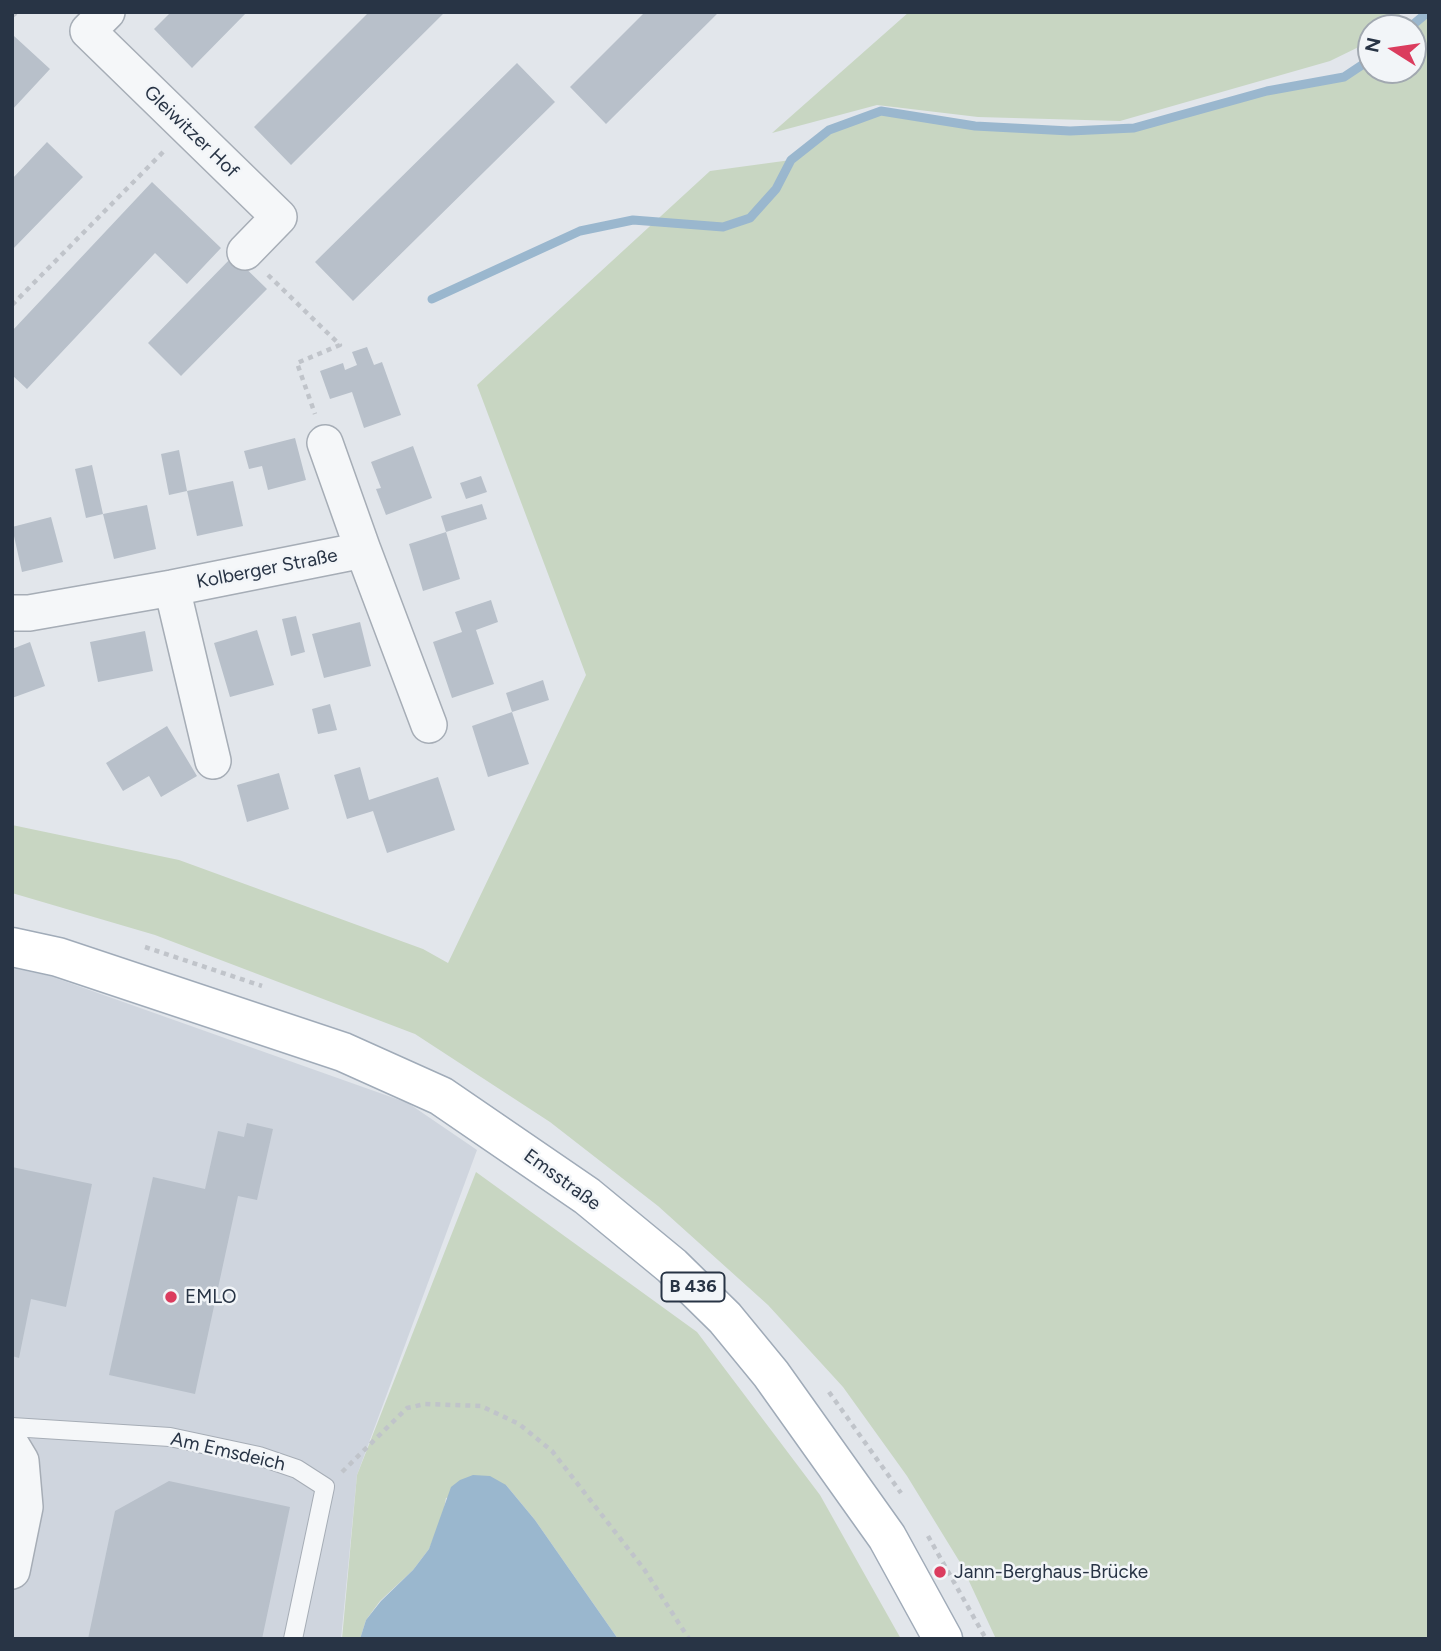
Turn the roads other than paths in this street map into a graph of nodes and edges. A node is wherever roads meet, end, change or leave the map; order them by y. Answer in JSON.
{"nodes":[{"id":1,"x":107,"y":12,"type":"edge"},
{"id":2,"x":245,"y":252,"type":"road end"},
{"id":3,"x":325,"y":443,"type":"road end"},
{"id":4,"x":363,"y":550,"type":"junction"},
{"id":5,"x":172,"y":587,"type":"junction"},
{"id":6,"x":12,"y":613,"type":"edge"},
{"id":7,"x":429,"y":725,"type":"dead end"},
{"id":8,"x":212,"y":761,"type":"dead end"},
{"id":9,"x":12,"y":947,"type":"edge"},
{"id":10,"x":12,"y":1427,"type":"edge"},
{"id":11,"x":12,"y":1446,"type":"edge"},
{"id":12,"x":19,"y":1508,"type":"edge"},
{"id":13,"x":12,"y":1571,"type":"edge"},
{"id":14,"x":293,"y":1639,"type":"edge"},
{"id":15,"x":943,"y":1639,"type":"edge"}],
"edges":[{"from":1,"to":2,"type":"street","name":"Gleiwitzer Hof"},
{"from":3,"to":4,"type":"street","name":"Kolberger Straße"},
{"from":4,"to":5,"type":"street","name":"Kolberger Straße"},
{"from":4,"to":7,"type":"street","name":"Kolberger Straße"},
{"from":5,"to":6,"type":"street","name":"Kolberger Straße"},
{"from":5,"to":8,"type":"street","name":"Kolberger Straße"},
{"from":9,"to":15,"type":"main road","name":"Emsstraße","number":"B 436"},
{"from":10,"to":14,"type":"lane","name":"Am Emsdeich"},
{"from":11,"to":12,"type":"street"},
{"from":12,"to":13,"type":"street"}]}
